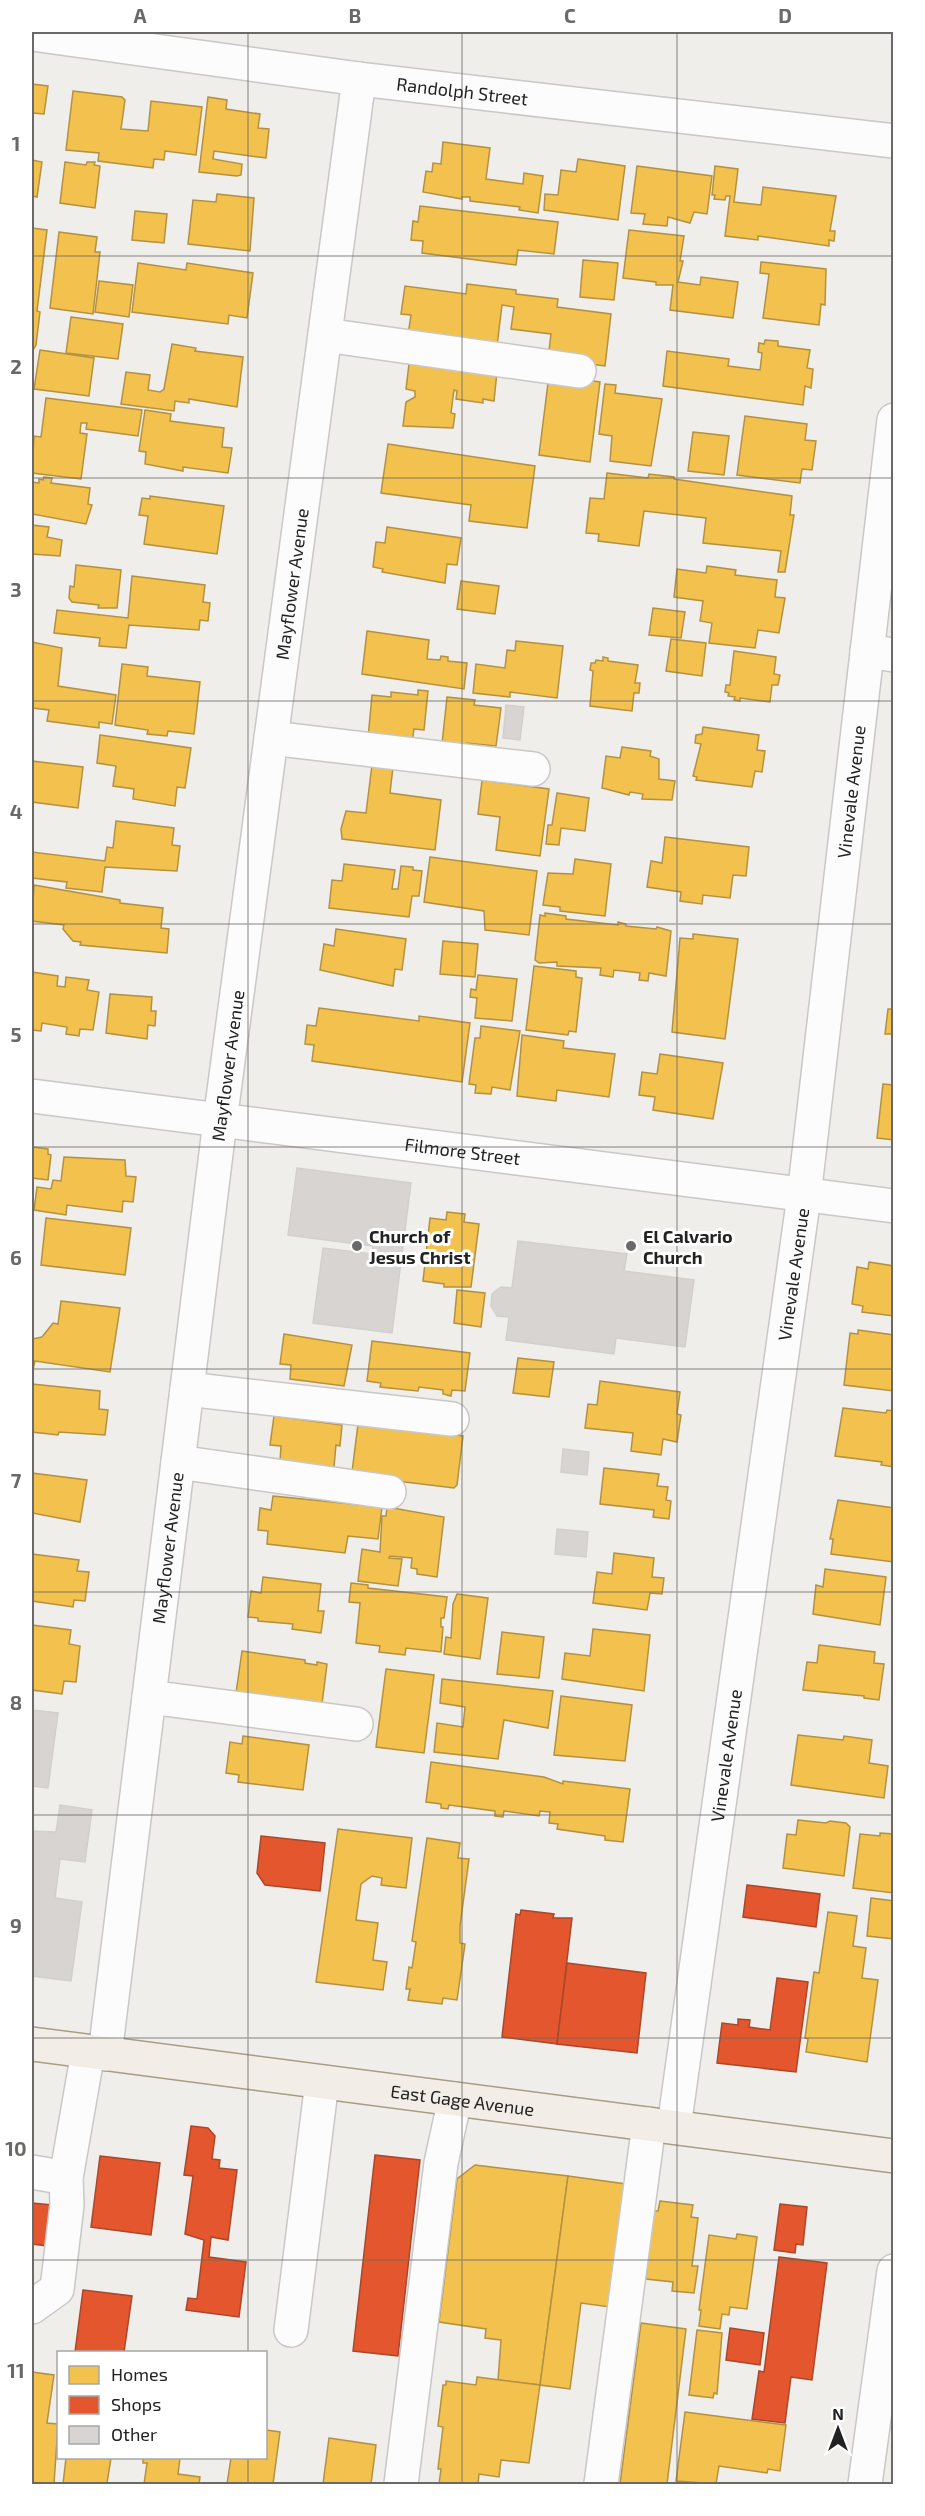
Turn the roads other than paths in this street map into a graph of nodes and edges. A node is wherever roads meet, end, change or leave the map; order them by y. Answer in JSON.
{"nodes":[{"id":1,"x":32,"y":34,"type":"edge"},
{"id":2,"x":359,"y":79,"type":"junction"},
{"id":3,"x":894,"y":141,"type":"edge"},
{"id":4,"x":325,"y":335,"type":"junction"},
{"id":5,"x":579,"y":371,"type":"dead end"},
{"id":6,"x":894,"y":420,"type":"edge"},
{"id":7,"x":880,"y":653,"type":"edge"},
{"id":8,"x":271,"y":738,"type":"junction"},
{"id":9,"x":533,"y":769,"type":"dead end"},
{"id":10,"x":32,"y":1096,"type":"edge"},
{"id":11,"x":220,"y":1120,"type":"junction"},
{"id":12,"x":804,"y":1196,"type":"junction"},
{"id":13,"x":894,"y":1206,"type":"edge"},
{"id":14,"x":187,"y":1389,"type":"junction"},
{"id":15,"x":452,"y":1419,"type":"dead end"},
{"id":16,"x":178,"y":1462,"type":"junction"},
{"id":17,"x":389,"y":1492,"type":"dead end"},
{"id":18,"x":149,"y":1697,"type":"junction"},
{"id":19,"x":356,"y":1724,"type":"dead end"},
{"id":20,"x":32,"y":2044,"type":"edge"},
{"id":21,"x":97,"y":2053,"type":"junction"},
{"id":22,"x":322,"y":2082,"type":"junction"},
{"id":23,"x":455,"y":2099,"type":"junction"},
{"id":24,"x":661,"y":2126,"type":"junction"},
{"id":25,"x":894,"y":2156,"type":"edge"},
{"id":26,"x":32,"y":2172,"type":"edge"},
{"id":27,"x":66,"y":2178,"type":"junction"},
{"id":28,"x":894,"y":2271,"type":"edge"},
{"id":29,"x":32,"y":2307,"type":"edge"},
{"id":30,"x":291,"y":2330,"type":"dead end"},
{"id":31,"x":401,"y":2484,"type":"edge"},
{"id":32,"x":601,"y":2484,"type":"edge"},
{"id":33,"x":866,"y":2484,"type":"edge"}],
"edges":[{"from":1,"to":2,"type":"street","name":"Randolph Street"},
{"from":2,"to":3,"type":"street","name":"Randolph Street"},
{"from":2,"to":4,"type":"street","name":"Mayflower Avenue"},
{"from":4,"to":5,"type":"street"},
{"from":4,"to":8,"type":"street","name":"Mayflower Avenue"},
{"from":6,"to":7,"type":"street","name":"Vinevale Avenue"},
{"from":7,"to":12,"type":"street","name":"Vinevale Avenue"},
{"from":8,"to":9,"type":"street"},
{"from":8,"to":11,"type":"street","name":"Mayflower Avenue"},
{"from":10,"to":11,"type":"street","name":"Filmore Street"},
{"from":11,"to":12,"type":"street","name":"Filmore Street"},
{"from":11,"to":14,"type":"street","name":"Mayflower Avenue"},
{"from":12,"to":13,"type":"street","name":"Filmore Street"},
{"from":12,"to":24,"type":"street","name":"Vinevale Avenue"},
{"from":14,"to":15,"type":"street"},
{"from":14,"to":16,"type":"street","name":"Mayflower Avenue"},
{"from":16,"to":17,"type":"street"},
{"from":16,"to":18,"type":"street","name":"Mayflower Avenue"},
{"from":18,"to":19,"type":"street"},
{"from":18,"to":21,"type":"street","name":"Mayflower Avenue"},
{"from":20,"to":21,"type":"main road","name":"East Gage Avenue"},
{"from":21,"to":22,"type":"main road","name":"East Gage Avenue"},
{"from":21,"to":27,"type":"street","name":"Mayflower Avenue"},
{"from":22,"to":23,"type":"main road","name":"East Gage Avenue"},
{"from":22,"to":30,"type":"street"},
{"from":23,"to":24,"type":"main road","name":"East Gage Avenue"},
{"from":23,"to":31,"type":"street"},
{"from":24,"to":25,"type":"main road","name":"East Gage Avenue"},
{"from":24,"to":32,"type":"street","name":"Vinevale Avenue"},
{"from":26,"to":27,"type":"street"},
{"from":27,"to":29,"type":"street","name":"Mayflower Avenue"},
{"from":28,"to":33,"type":"street"}]}
